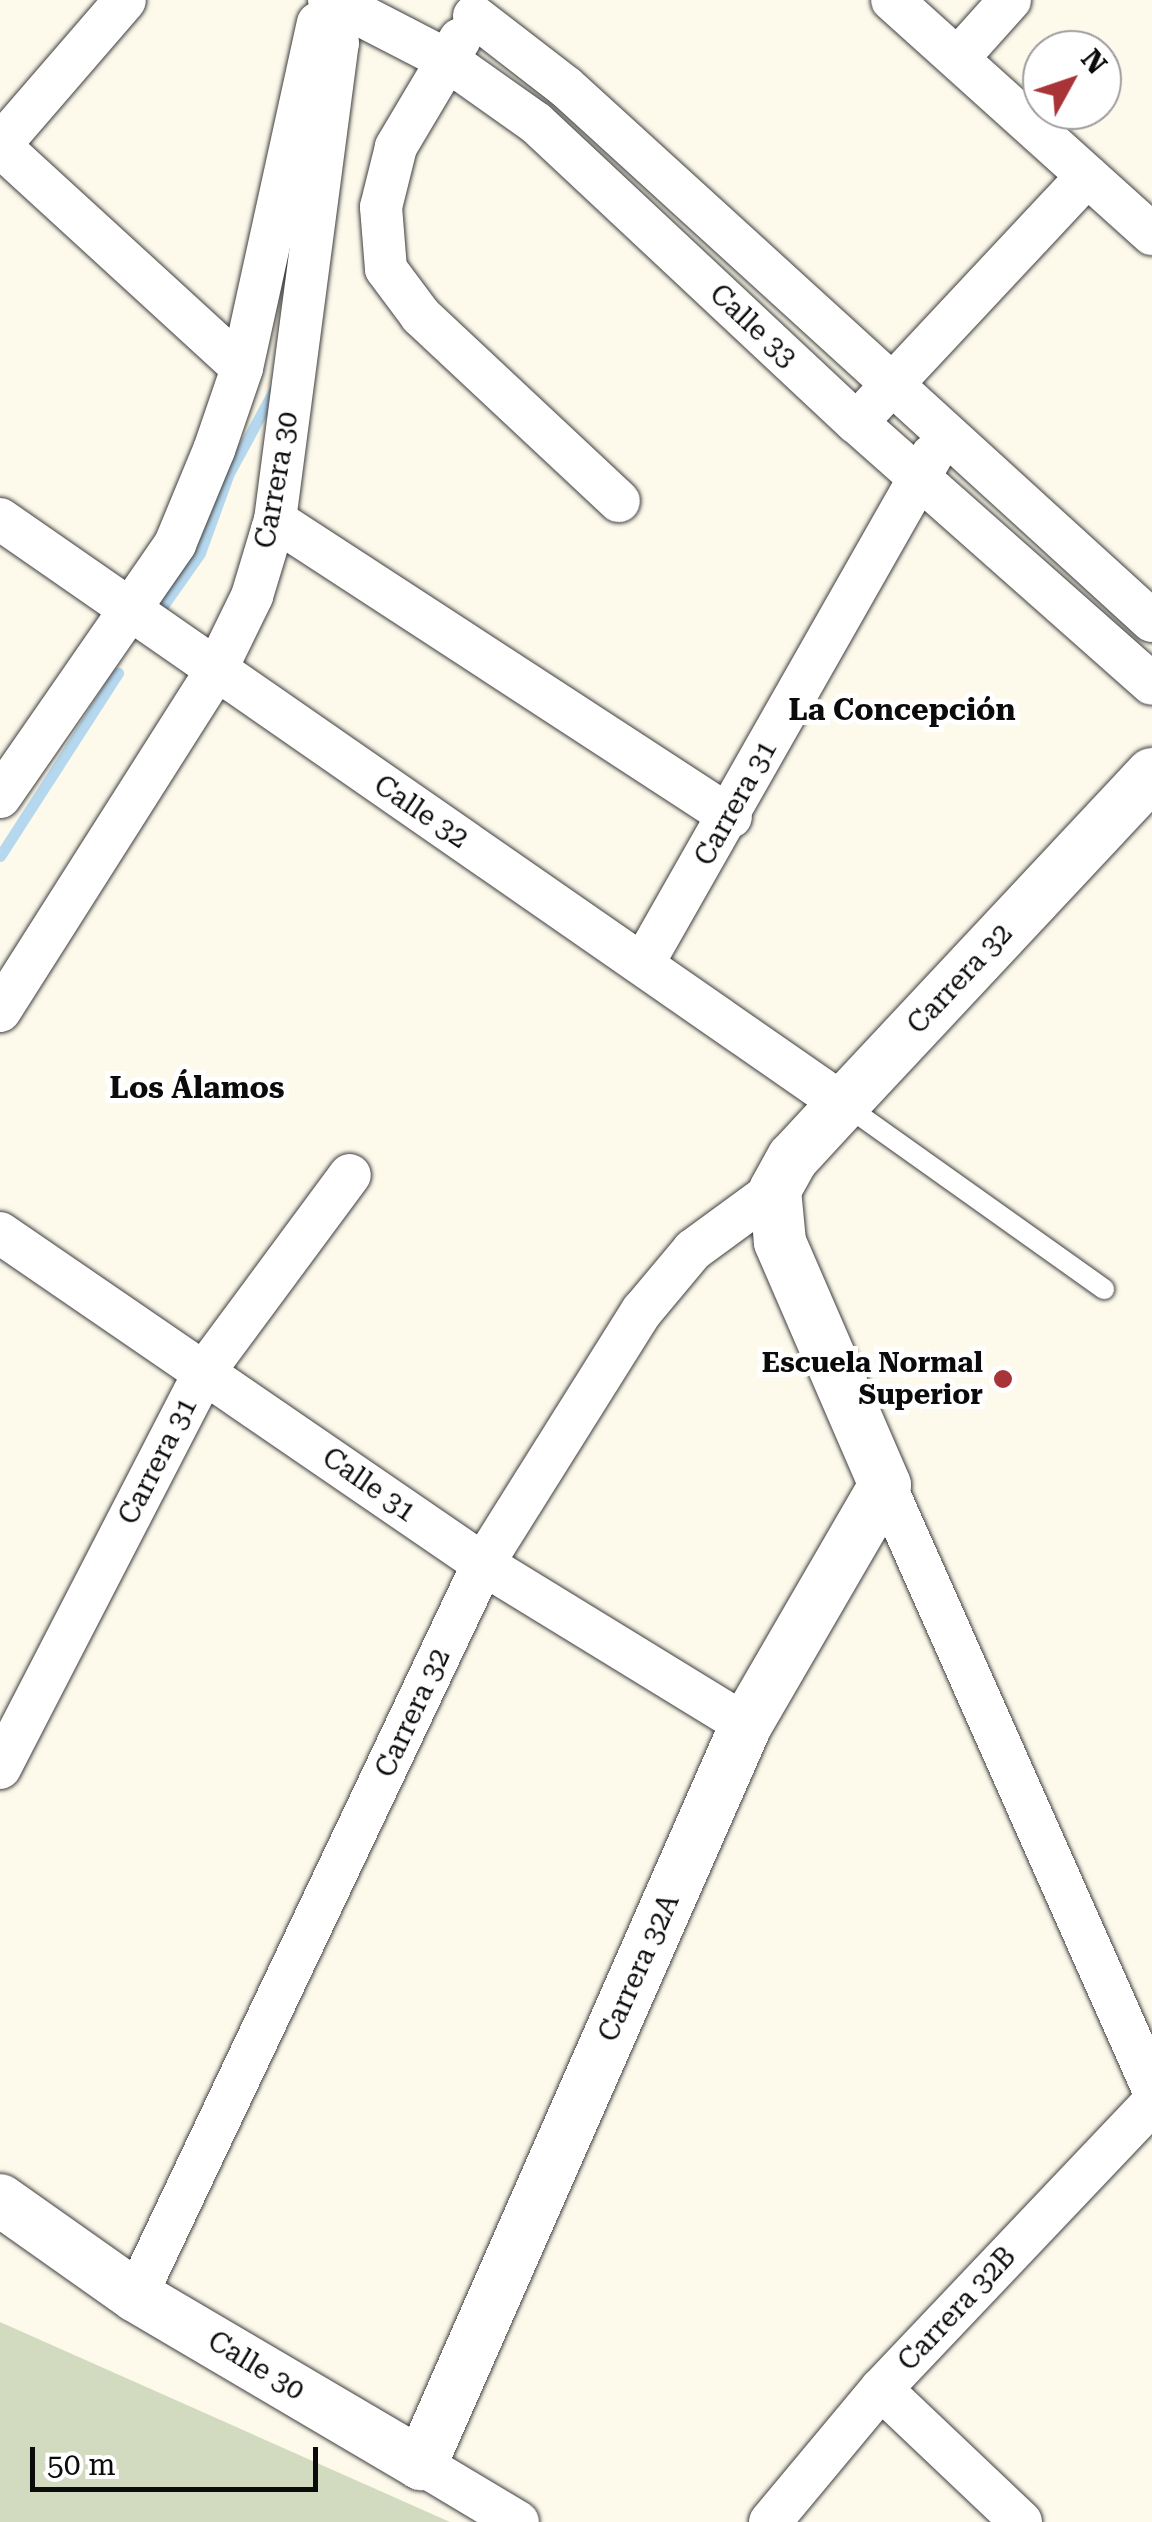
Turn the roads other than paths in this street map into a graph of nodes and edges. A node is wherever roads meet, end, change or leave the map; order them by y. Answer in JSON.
{"nodes":[{"id":1,"x":125,"y":0,"type":"edge"},
{"id":2,"x":329,"y":0,"type":"edge"},
{"id":3,"x":892,"y":0,"type":"edge"},
{"id":4,"x":1010,"y":0,"type":"edge"},
{"id":5,"x":479,"y":8,"type":"edge"},
{"id":6,"x":958,"y":58,"type":"junction"},
{"id":7,"x":447,"y":60,"type":"junction"},
{"id":8,"x":0,"y":145,"type":"edge"},
{"id":9,"x":1087,"y":176,"type":"junction"},
{"id":10,"x":1152,"y":234,"type":"edge"},
{"id":11,"x":242,"y":368,"type":"junction"},
{"id":12,"x":892,"y":385,"type":"junction"},
{"id":13,"x":856,"y":422,"type":"junction"},
{"id":14,"x":948,"y":434,"type":"junction"},
{"id":15,"x":917,"y":475,"type":"junction"},
{"id":16,"x":619,"y":500,"type":"dead end"},
{"id":17,"x":0,"y":520,"type":"edge"},
{"id":18,"x":275,"y":520,"type":"junction"},
{"id":19,"x":132,"y":612,"type":"junction"},
{"id":20,"x":1152,"y":621,"type":"edge"},
{"id":21,"x":214,"y":672,"type":"junction"},
{"id":22,"x":1152,"y":684,"type":"edge"},
{"id":23,"x":1152,"y":774,"type":"edge"},
{"id":24,"x":0,"y":797,"type":"edge"},
{"id":25,"x":731,"y":817,"type":"junction"},
{"id":26,"x":643,"y":964,"type":"junction"},
{"id":27,"x":0,"y":1012,"type":"edge"},
{"id":28,"x":842,"y":1104,"type":"junction"},
{"id":29,"x":350,"y":1175,"type":"dead end"},
{"id":30,"x":775,"y":1190,"type":"junction"},
{"id":31,"x":0,"y":1234,"type":"edge"},
{"id":32,"x":1104,"y":1289,"type":"dead end"},
{"id":33,"x":204,"y":1372,"type":"junction"},
{"id":34,"x":885,"y":1485,"type":"junction"},
{"id":35,"x":483,"y":1564,"type":"junction"},
{"id":36,"x":746,"y":1724,"type":"junction"},
{"id":37,"x":0,"y":1768,"type":"edge"},
{"id":38,"x":1152,"y":2086,"type":"edge"},
{"id":39,"x":1152,"y":2103,"type":"edge"},
{"id":40,"x":0,"y":2200,"type":"edge"},
{"id":41,"x":136,"y":2296,"type":"junction"},
{"id":42,"x":881,"y":2389,"type":"junction"},
{"id":43,"x":421,"y":2464,"type":"junction"},
{"id":44,"x":518,"y":2522,"type":"edge"},
{"id":45,"x":770,"y":2522,"type":"edge"},
{"id":46,"x":1020,"y":2522,"type":"edge"}],
"edges":[{"from":1,"to":8,"type":"street"},
{"from":2,"to":7,"type":"street","name":"Calle 33"},
{"from":2,"to":11,"type":"street"},
{"from":2,"to":18,"type":"street","name":"Carrera 30"},
{"from":3,"to":6,"type":"street"},
{"from":4,"to":6,"type":"street"},
{"from":5,"to":7,"type":"street"},
{"from":5,"to":12,"type":"street","name":"Calle 33"},
{"from":6,"to":9,"type":"street"},
{"from":7,"to":13,"type":"street","name":"Calle 33"},
{"from":7,"to":16,"type":"street"},
{"from":8,"to":11,"type":"street"},
{"from":9,"to":10,"type":"street"},
{"from":9,"to":12,"type":"street"},
{"from":11,"to":19,"type":"street"},
{"from":12,"to":13,"type":"street"},
{"from":12,"to":14,"type":"street","name":"Calle 33"},
{"from":13,"to":15,"type":"street","name":"Calle 33"},
{"from":14,"to":15,"type":"street","name":"Carrera 31"},
{"from":14,"to":20,"type":"street","name":"Calle 33"},
{"from":15,"to":22,"type":"street","name":"Calle 33"},
{"from":15,"to":25,"type":"street","name":"Carrera 31"},
{"from":17,"to":19,"type":"street","name":"Calle 32"},
{"from":18,"to":21,"type":"street","name":"Carrera 30"},
{"from":18,"to":25,"type":"street"},
{"from":19,"to":21,"type":"street","name":"Calle 32"},
{"from":19,"to":24,"type":"street"},
{"from":21,"to":26,"type":"street","name":"Calle 32"},
{"from":21,"to":27,"type":"street","name":"Carrera 30"},
{"from":23,"to":28,"type":"street","name":"Carrera 32"},
{"from":25,"to":26,"type":"street","name":"Carrera 31"},
{"from":26,"to":28,"type":"street","name":"Calle 32"},
{"from":28,"to":30,"type":"street","name":"Carrera 32"},
{"from":28,"to":32,"type":"lane"},
{"from":29,"to":33,"type":"street","name":"Carrera 31"},
{"from":30,"to":34,"type":"street"},
{"from":30,"to":35,"type":"street","name":"Carrera 32"},
{"from":31,"to":33,"type":"street","name":"Calle 31"},
{"from":33,"to":35,"type":"street","name":"Calle 31"},
{"from":33,"to":37,"type":"street","name":"Carrera 31"},
{"from":34,"to":36,"type":"street","name":"Carrera 32A"},
{"from":34,"to":38,"type":"street"},
{"from":35,"to":36,"type":"street","name":"Calle 31"},
{"from":35,"to":41,"type":"street","name":"Carrera 32"},
{"from":36,"to":43,"type":"street","name":"Carrera 32A"},
{"from":39,"to":42,"type":"street","name":"Carrera 32B"},
{"from":40,"to":41,"type":"street","name":"Calle 30"},
{"from":41,"to":43,"type":"street","name":"Calle 30"},
{"from":42,"to":45,"type":"street","name":"Carrera 32B"},
{"from":42,"to":46,"type":"street"},
{"from":43,"to":44,"type":"street","name":"Calle 30"}]}
